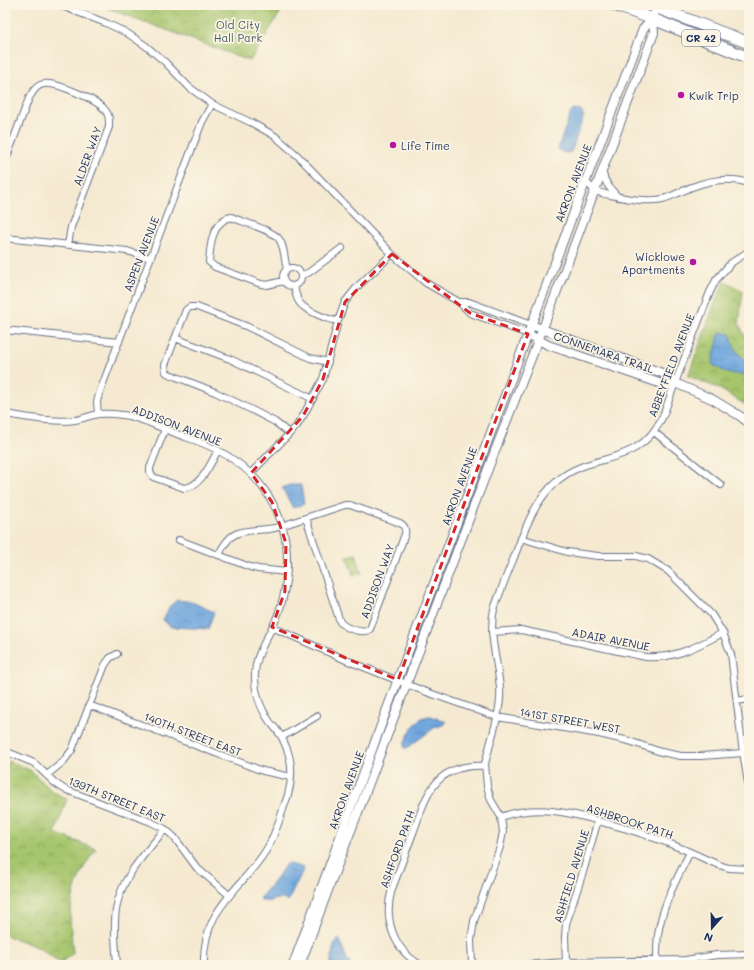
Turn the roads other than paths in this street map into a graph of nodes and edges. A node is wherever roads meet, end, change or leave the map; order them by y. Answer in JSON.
{"nodes":[{"id":1,"x":59,"y":5,"type":"edge"},
{"id":2,"x":614,"y":5,"type":"edge"},
{"id":3,"x":655,"y":6,"type":"edge"},
{"id":4,"x":653,"y":19,"type":"junction"},
{"id":5,"x":749,"y":43,"type":"edge"},
{"id":6,"x":749,"y":58,"type":"edge"},
{"id":7,"x":212,"y":104,"type":"junction"},
{"id":8,"x":5,"y":162,"type":"edge"},
{"id":9,"x":602,"y":170,"type":"junction"},
{"id":10,"x":585,"y":181,"type":"junction"},
{"id":11,"x":749,"y":183,"type":"edge"},
{"id":12,"x":594,"y":191,"type":"junction"},
{"id":13,"x":618,"y":197,"type":"junction"},
{"id":14,"x":5,"y":238,"type":"edge"},
{"id":15,"x":68,"y":245,"type":"junction"},
{"id":16,"x":342,"y":248,"type":"dead end"},
{"id":17,"x":749,"y":252,"type":"edge"},
{"id":18,"x":392,"y":254,"type":"junction"},
{"id":19,"x":150,"y":258,"type":"junction"},
{"id":20,"x":288,"y":269,"type":"junction"},
{"id":21,"x":301,"y":275,"type":"junction"},
{"id":22,"x":283,"y":281,"type":"junction"},
{"id":23,"x":294,"y":286,"type":"junction"},
{"id":24,"x":459,"y":302,"type":"junction"},
{"id":25,"x":338,"y":322,"type":"junction"},
{"id":26,"x":531,"y":325,"type":"junction"},
{"id":27,"x":543,"y":328,"type":"junction"},
{"id":28,"x":5,"y":330,"type":"edge"},
{"id":29,"x":528,"y":334,"type":"junction"},
{"id":30,"x":175,"y":338,"type":"junction"},
{"id":31,"x":538,"y":340,"type":"junction"},
{"id":32,"x":119,"y":342,"type":"junction"},
{"id":33,"x":328,"y":362,"type":"junction"},
{"id":34,"x":674,"y":383,"type":"junction"},
{"id":35,"x":313,"y":399,"type":"junction"},
{"id":36,"x":5,"y":414,"type":"edge"},
{"id":37,"x":98,"y":414,"type":"junction"},
{"id":38,"x":749,"y":423,"type":"edge"},
{"id":39,"x":165,"y":429,"type":"junction"},
{"id":40,"x":654,"y":432,"type":"junction"},
{"id":41,"x":289,"y":434,"type":"junction"},
{"id":42,"x":218,"y":450,"type":"junction"},
{"id":43,"x":251,"y":473,"type":"junction"},
{"id":44,"x":721,"y":485,"type":"dead end"},
{"id":45,"x":306,"y":518,"type":"junction"},
{"id":46,"x":282,"y":526,"type":"junction"},
{"id":47,"x":521,"y":538,"type":"junction"},
{"id":48,"x":179,"y":540,"type":"dead end"},
{"id":49,"x":219,"y":555,"type":"junction"},
{"id":50,"x":287,"y":572,"type":"junction"},
{"id":51,"x":272,"y":627,"type":"junction"},
{"id":52,"x":492,"y":632,"type":"junction"},
{"id":53,"x":723,"y":633,"type":"junction"},
{"id":54,"x":117,"y":654,"type":"dead end"},
{"id":55,"x":398,"y":680,"type":"junction"},
{"id":56,"x":407,"y":684,"type":"junction"},
{"id":57,"x":749,"y":699,"type":"edge"},
{"id":58,"x":737,"y":700,"type":"junction"},
{"id":59,"x":89,"y":705,"type":"junction"},
{"id":60,"x":317,"y":716,"type":"dead end"},
{"id":61,"x":497,"y":717,"type":"junction"},
{"id":62,"x":282,"y":737,"type":"junction"},
{"id":63,"x":5,"y":751,"type":"edge"},
{"id":64,"x":743,"y":752,"type":"junction"},
{"id":65,"x":485,"y":766,"type":"junction"},
{"id":66,"x":47,"y":775,"type":"junction"},
{"id":67,"x":291,"y":776,"type":"junction"},
{"id":68,"x":749,"y":790,"type":"edge"},
{"id":69,"x":501,"y":818,"type":"junction"},
{"id":70,"x":598,"y":820,"type":"junction"},
{"id":71,"x":165,"y":829,"type":"junction"},
{"id":72,"x":690,"y":852,"type":"junction"},
{"id":73,"x":749,"y":869,"type":"edge"},
{"id":74,"x":229,"y":895,"type":"junction"},
{"id":75,"x":749,"y":954,"type":"edge"},
{"id":76,"x":657,"y":960,"type":"junction"},
{"id":77,"x":566,"y":962,"type":"junction"},
{"id":78,"x":117,"y":965,"type":"edge"},
{"id":79,"x":204,"y":965,"type":"edge"},
{"id":80,"x":293,"y":965,"type":"edge"},
{"id":81,"x":300,"y":965,"type":"edge"},
{"id":82,"x":421,"y":965,"type":"edge"},
{"id":83,"x":472,"y":965,"type":"edge"},
{"id":84,"x":523,"y":965,"type":"edge"}],
"edges":[{"from":1,"to":7,"type":"street"},
{"from":2,"to":4,"type":"highway","number":"CR 42"},
{"from":3,"to":4,"type":"street","name":"AKRON AVENUE"},
{"from":3,"to":5,"type":"highway","number":"CR 42"},
{"from":4,"to":6,"type":"highway","number":"CR 42"},
{"from":4,"to":9,"type":"street","name":"AKRON AVENUE"},
{"from":4,"to":10,"type":"street","name":"AKRON AVENUE"},
{"from":7,"to":18,"type":"street"},
{"from":7,"to":19,"type":"street","name":"ASPEN AVENUE"},
{"from":8,"to":15,"type":"street","name":"ALDER WAY"},
{"from":9,"to":12,"type":"street","name":"AKRON AVENUE"},
{"from":9,"to":13,"type":"street"},
{"from":10,"to":12,"type":"street"},
{"from":10,"to":26,"type":"street","name":"AKRON AVENUE"},
{"from":11,"to":13,"type":"street"},
{"from":12,"to":13,"type":"street"},
{"from":12,"to":27,"type":"street","name":"AKRON AVENUE"},
{"from":14,"to":15,"type":"street"},
{"from":15,"to":19,"type":"street"},
{"from":16,"to":21,"type":"street"},
{"from":17,"to":34,"type":"street","name":"ABBEYFIELD AVENUE"},
{"from":18,"to":24,"type":"street"},
{"from":18,"to":25,"type":"street"},
{"from":19,"to":32,"type":"street","name":"ASPEN AVENUE"},
{"from":20,"to":21,"type":"street"},
{"from":20,"to":22,"type":"street"},
{"from":20,"to":22,"type":"street"},
{"from":21,"to":23,"type":"street"},
{"from":22,"to":23,"type":"street"},
{"from":23,"to":25,"type":"street"},
{"from":24,"to":26,"type":"street"},
{"from":24,"to":29,"type":"street"},
{"from":25,"to":33,"type":"street"},
{"from":26,"to":27,"type":"street","name":"CONNEMARA TRAIL"},
{"from":26,"to":29,"type":"street","name":"AKRON AVENUE"},
{"from":27,"to":31,"type":"street","name":"AKRON AVENUE"},
{"from":27,"to":34,"type":"street","name":"CONNEMARA TRAIL"},
{"from":28,"to":32,"type":"street"},
{"from":29,"to":31,"type":"street","name":"CONNEMARA TRAIL"},
{"from":29,"to":55,"type":"street","name":"AKRON AVENUE"},
{"from":30,"to":33,"type":"street"},
{"from":30,"to":35,"type":"street"},
{"from":30,"to":41,"type":"street"},
{"from":31,"to":34,"type":"street","name":"CONNEMARA TRAIL"},
{"from":31,"to":56,"type":"street","name":"AKRON AVENUE"},
{"from":32,"to":37,"type":"street","name":"ASPEN AVENUE"},
{"from":33,"to":35,"type":"street"},
{"from":34,"to":38,"type":"street","name":"CONNEMARA TRAIL"},
{"from":34,"to":40,"type":"street","name":"ABBEYFIELD AVENUE"},
{"from":35,"to":41,"type":"street"},
{"from":36,"to":37,"type":"street","name":"ADDISON AVENUE"},
{"from":37,"to":39,"type":"street","name":"ADDISON AVENUE"},
{"from":39,"to":42,"type":"street","name":"ADDISON AVENUE"},
{"from":39,"to":42,"type":"street"},
{"from":40,"to":44,"type":"street"},
{"from":40,"to":47,"type":"street","name":"ABBEYFIELD AVENUE"},
{"from":41,"to":43,"type":"street"},
{"from":42,"to":43,"type":"street","name":"ADDISON AVENUE"},
{"from":43,"to":46,"type":"street","name":"ADDISON AVENUE"},
{"from":45,"to":45,"type":"street","name":"ADDISON WAY"},
{"from":45,"to":46,"type":"street","name":"ADDISON WAY"},
{"from":46,"to":49,"type":"street","name":"ADDISON WAY"},
{"from":46,"to":50,"type":"street","name":"ADDISON AVENUE"},
{"from":47,"to":52,"type":"street","name":"ABBEYFIELD AVENUE"},
{"from":47,"to":53,"type":"street"},
{"from":48,"to":49,"type":"street"},
{"from":49,"to":50,"type":"street"},
{"from":50,"to":51,"type":"street","name":"ADDISON AVENUE"},
{"from":51,"to":55,"type":"street","name":"141ST STREET WEST"},
{"from":51,"to":62,"type":"street","name":"ADDISON AVENUE"},
{"from":52,"to":53,"type":"street","name":"ADAIR AVENUE"},
{"from":52,"to":61,"type":"street","name":"ABBEYFIELD AVENUE"},
{"from":53,"to":58,"type":"street"},
{"from":54,"to":59,"type":"street"},
{"from":55,"to":56,"type":"street","name":"141ST STREET WEST"},
{"from":55,"to":80,"type":"street","name":"AKRON AVENUE"},
{"from":56,"to":61,"type":"street","name":"141ST STREET WEST"},
{"from":56,"to":81,"type":"street","name":"AKRON AVENUE"},
{"from":57,"to":58,"type":"street"},
{"from":58,"to":64,"type":"street"},
{"from":59,"to":66,"type":"street"},
{"from":59,"to":67,"type":"street","name":"140TH STREET EAST"},
{"from":60,"to":62,"type":"street"},
{"from":61,"to":64,"type":"street","name":"141ST STREET WEST"},
{"from":61,"to":65,"type":"street","name":"ABBEYFIELD AVENUE"},
{"from":62,"to":67,"type":"street","name":"ADDISON AVENUE"},
{"from":63,"to":66,"type":"street","name":"139TH STREET EAST"},
{"from":64,"to":68,"type":"street"},
{"from":65,"to":69,"type":"street","name":"ABBEYFIELD AVENUE"},
{"from":65,"to":82,"type":"street","name":"ASHFORD PATH"},
{"from":66,"to":71,"type":"street","name":"139TH STREET EAST"},
{"from":67,"to":74,"type":"street","name":"ADDISON AVENUE"},
{"from":69,"to":70,"type":"street","name":"ASHBROOK PATH"},
{"from":69,"to":83,"type":"street","name":"ABBEYFIELD AVENUE"},
{"from":70,"to":72,"type":"street","name":"ASHBROOK PATH"},
{"from":70,"to":77,"type":"street","name":"ASHFIELD AVENUE"},
{"from":71,"to":74,"type":"street","name":"139TH STREET EAST"},
{"from":71,"to":78,"type":"street"},
{"from":72,"to":73,"type":"street","name":"ASHBROOK PATH"},
{"from":72,"to":76,"type":"street"},
{"from":74,"to":79,"type":"street","name":"ADDISON AVENUE"},
{"from":75,"to":76,"type":"street"},
{"from":76,"to":77,"type":"street"},
{"from":77,"to":84,"type":"street"}]}
